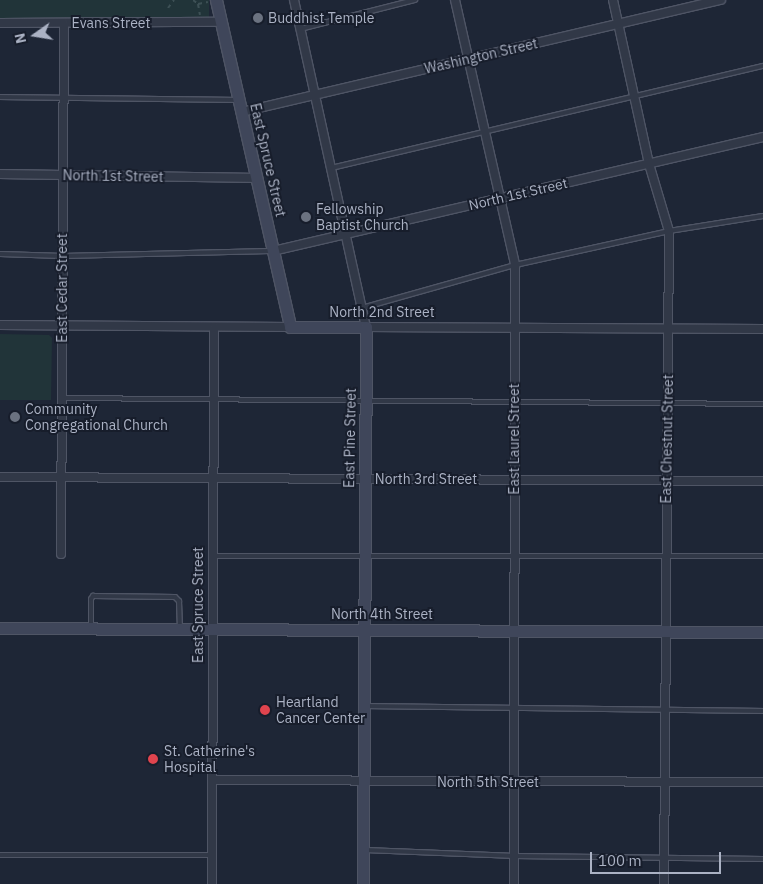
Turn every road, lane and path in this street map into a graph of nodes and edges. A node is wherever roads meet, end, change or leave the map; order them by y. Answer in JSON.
{"nodes":[{"id":1,"x":174,"y":0,"type":"edge"},
{"id":2,"x":193,"y":0,"type":"edge"},
{"id":3,"x":216,"y":0,"type":"edge"},
{"id":4,"x":294,"y":0,"type":"edge"},
{"id":5,"x":415,"y":0,"type":"edge"},
{"id":6,"x":455,"y":0,"type":"edge"},
{"id":7,"x":613,"y":0,"type":"edge"},
{"id":8,"x":721,"y":0,"type":"edge"},
{"id":9,"x":168,"y":8,"type":"dead end"},
{"id":10,"x":202,"y":22,"type":"junction"},
{"id":11,"x":221,"y":22,"type":"junction"},
{"id":12,"x":0,"y":23,"type":"edge"},
{"id":13,"x":64,"y":23,"type":"junction"},
{"id":14,"x":618,"y":24,"type":"junction"},
{"id":15,"x":300,"y":29,"type":"junction"},
{"id":16,"x":468,"y":59,"type":"junction"},
{"id":17,"x":763,"y":66,"type":"edge"},
{"id":18,"x":315,"y":95,"type":"junction"},
{"id":19,"x":634,"y":96,"type":"junction"},
{"id":20,"x":0,"y":98,"type":"edge"},
{"id":21,"x":63,"y":98,"type":"junction"},
{"id":22,"x":239,"y":100,"type":"junction"},
{"id":23,"x":242,"y":112,"type":"junction"},
{"id":24,"x":484,"y":131,"type":"junction"},
{"id":25,"x":763,"y":137,"type":"edge"},
{"id":26,"x":649,"y":164,"type":"junction"},
{"id":27,"x":331,"y":168,"type":"junction"},
{"id":28,"x":0,"y":174,"type":"edge"},
{"id":29,"x":63,"y":175,"type":"junction"},
{"id":30,"x":256,"y":178,"type":"junction"},
{"id":31,"x":500,"y":198,"type":"junction"},
{"id":32,"x":763,"y":216,"type":"edge"},
{"id":33,"x":669,"y":231,"type":"junction"},
{"id":34,"x":346,"y":234,"type":"junction"},
{"id":35,"x":273,"y":251,"type":"junction"},
{"id":36,"x":0,"y":254,"type":"edge"},
{"id":37,"x":63,"y":256,"type":"junction"},
{"id":38,"x":515,"y":265,"type":"junction"},
{"id":39,"x":362,"y":308,"type":"junction"},
{"id":40,"x":0,"y":325,"type":"edge"},
{"id":41,"x":62,"y":325,"type":"junction"},
{"id":42,"x":366,"y":326,"type":"junction"},
{"id":43,"x":214,"y":327,"type":"junction"},
{"id":44,"x":290,"y":327,"type":"junction"},
{"id":45,"x":514,"y":328,"type":"junction"},
{"id":46,"x":668,"y":328,"type":"junction"},
{"id":47,"x":763,"y":329,"type":"edge"},
{"id":48,"x":62,"y":398,"type":"junction"},
{"id":49,"x":213,"y":400,"type":"junction"},
{"id":50,"x":365,"y":402,"type":"junction"},
{"id":51,"x":514,"y":402,"type":"junction"},
{"id":52,"x":667,"y":403,"type":"junction"},
{"id":53,"x":763,"y":404,"type":"edge"},
{"id":54,"x":0,"y":477,"type":"edge"},
{"id":55,"x":62,"y":477,"type":"junction"},
{"id":56,"x":213,"y":478,"type":"junction"},
{"id":57,"x":364,"y":479,"type":"junction"},
{"id":58,"x":514,"y":479,"type":"junction"},
{"id":59,"x":666,"y":480,"type":"junction"},
{"id":60,"x":763,"y":481,"type":"edge"},
{"id":61,"x":61,"y":554,"type":"dead end"},
{"id":62,"x":514,"y":555,"type":"junction"},
{"id":63,"x":213,"y":556,"type":"junction"},
{"id":64,"x":364,"y":556,"type":"junction"},
{"id":65,"x":763,"y":556,"type":"edge"},
{"id":66,"x":666,"y":557,"type":"junction"},
{"id":67,"x":0,"y":628,"type":"edge"},
{"id":68,"x":91,"y":628,"type":"junction"},
{"id":69,"x":180,"y":628,"type":"junction"},
{"id":70,"x":213,"y":628,"type":"junction"},
{"id":71,"x":363,"y":630,"type":"junction"},
{"id":72,"x":514,"y":630,"type":"junction"},
{"id":73,"x":666,"y":631,"type":"junction"},
{"id":74,"x":763,"y":632,"type":"edge"},
{"id":75,"x":363,"y":706,"type":"junction"},
{"id":76,"x":514,"y":707,"type":"junction"},
{"id":77,"x":665,"y":708,"type":"junction"},
{"id":78,"x":763,"y":711,"type":"edge"},
{"id":79,"x":213,"y":780,"type":"junction"},
{"id":80,"x":363,"y":782,"type":"junction"},
{"id":81,"x":514,"y":782,"type":"junction"},
{"id":82,"x":665,"y":782,"type":"junction"},
{"id":83,"x":763,"y":782,"type":"edge"},
{"id":84,"x":363,"y":850,"type":"junction"},
{"id":85,"x":0,"y":855,"type":"edge"},
{"id":86,"x":212,"y":855,"type":"junction"},
{"id":87,"x":514,"y":856,"type":"junction"},
{"id":88,"x":664,"y":858,"type":"junction"},
{"id":89,"x":763,"y":859,"type":"edge"},
{"id":90,"x":212,"y":884,"type":"edge"},
{"id":91,"x":362,"y":884,"type":"edge"},
{"id":92,"x":514,"y":884,"type":"edge"},
{"id":93,"x":664,"y":884,"type":"edge"}],
"edges":[{"from":1,"to":9,"type":"path"},
{"from":2,"to":10,"type":"path"},
{"from":3,"to":11,"type":"street","name":"East Spruce Street"},
{"from":4,"to":15,"type":"street","name":"East Pine Street"},
{"from":5,"to":15,"type":"lane"},
{"from":6,"to":16,"type":"street","name":"East Laurel Street"},
{"from":7,"to":14,"type":"street","name":"East Chestnut Street"},
{"from":8,"to":14,"type":"street","name":"Washington Street"},
{"from":10,"to":11,"type":"street","name":"Evans Street"},
{"from":10,"to":13,"type":"street","name":"Evans Street"},
{"from":11,"to":22,"type":"street","name":"East Spruce Street"},
{"from":12,"to":13,"type":"street","name":"Evans Street"},
{"from":13,"to":21,"type":"street","name":"East Cedar Street"},
{"from":14,"to":16,"type":"street","name":"Washington Street"},
{"from":14,"to":19,"type":"street","name":"East Chestnut Street"},
{"from":15,"to":18,"type":"street","name":"East Pine Street"},
{"from":16,"to":18,"type":"street","name":"Washington Street"},
{"from":16,"to":24,"type":"street","name":"East Laurel Street"},
{"from":17,"to":19,"type":"lane"},
{"from":18,"to":23,"type":"street","name":"Washington Street"},
{"from":18,"to":27,"type":"street","name":"East Pine Street"},
{"from":19,"to":24,"type":"lane"},
{"from":19,"to":26,"type":"street","name":"East Chestnut Street"},
{"from":20,"to":21,"type":"lane"},
{"from":21,"to":22,"type":"lane"},
{"from":21,"to":29,"type":"street","name":"East Cedar Street"},
{"from":22,"to":23,"type":"street","name":"East Spruce Street"},
{"from":23,"to":30,"type":"street","name":"East Spruce Street"},
{"from":24,"to":27,"type":"lane"},
{"from":24,"to":31,"type":"street","name":"East Laurel Street"},
{"from":25,"to":26,"type":"street","name":"North 1st Street"},
{"from":26,"to":31,"type":"street","name":"North 1st Street"},
{"from":26,"to":33,"type":"street","name":"East Chestnut Street"},
{"from":27,"to":34,"type":"street","name":"East Pine Street"},
{"from":28,"to":29,"type":"street","name":"North 1st Street"},
{"from":29,"to":30,"type":"street","name":"North 1st Street"},
{"from":29,"to":37,"type":"street","name":"East Cedar Street"},
{"from":30,"to":35,"type":"street","name":"East Spruce Street"},
{"from":31,"to":34,"type":"street","name":"North 1st Street"},
{"from":31,"to":38,"type":"street","name":"East Laurel Street"},
{"from":32,"to":33,"type":"lane"},
{"from":33,"to":38,"type":"lane"},
{"from":33,"to":46,"type":"street","name":"East Chestnut Street"},
{"from":34,"to":35,"type":"street","name":"North 1st Street"},
{"from":34,"to":39,"type":"street","name":"East Pine Street"},
{"from":35,"to":37,"type":"lane"},
{"from":35,"to":44,"type":"street","name":"East Spruce Street"},
{"from":36,"to":37,"type":"lane"},
{"from":37,"to":41,"type":"street","name":"East Cedar Street"},
{"from":38,"to":39,"type":"lane"},
{"from":38,"to":45,"type":"street","name":"East Laurel Street"},
{"from":39,"to":42,"type":"street","name":"East Pine Street"},
{"from":40,"to":41,"type":"street","name":"North 2nd Street"},
{"from":41,"to":43,"type":"street","name":"North 2nd Street"},
{"from":41,"to":48,"type":"street","name":"East Cedar Street"},
{"from":42,"to":44,"type":"street","name":"North 2nd Street"},
{"from":42,"to":45,"type":"street","name":"North 2nd Street"},
{"from":42,"to":50,"type":"street","name":"East Pine Street"},
{"from":43,"to":44,"type":"street","name":"North 2nd Street"},
{"from":43,"to":49,"type":"street","name":"East Spruce Street"},
{"from":45,"to":46,"type":"street","name":"North 2nd Street"},
{"from":45,"to":51,"type":"street","name":"East Laurel Street"},
{"from":46,"to":47,"type":"street","name":"North 2nd Street"},
{"from":46,"to":52,"type":"street","name":"East Chestnut Street"},
{"from":48,"to":49,"type":"lane"},
{"from":48,"to":55,"type":"street","name":"East Cedar Street"},
{"from":49,"to":50,"type":"lane"},
{"from":49,"to":56,"type":"street","name":"East Spruce Street"},
{"from":50,"to":51,"type":"lane"},
{"from":50,"to":57,"type":"street","name":"East Pine Street"},
{"from":51,"to":52,"type":"lane"},
{"from":51,"to":58,"type":"street","name":"East Laurel Street"},
{"from":52,"to":53,"type":"lane"},
{"from":52,"to":59,"type":"street","name":"East Chestnut Street"},
{"from":54,"to":55,"type":"street","name":"North 3rd Street"},
{"from":55,"to":56,"type":"street","name":"North 3rd Street"},
{"from":55,"to":61,"type":"street","name":"East Cedar Street"},
{"from":56,"to":57,"type":"street","name":"North 3rd Street"},
{"from":56,"to":63,"type":"street","name":"East Spruce Street"},
{"from":57,"to":58,"type":"street","name":"North 3rd Street"},
{"from":57,"to":64,"type":"street","name":"East Pine Street"},
{"from":58,"to":59,"type":"street","name":"North 3rd Street"},
{"from":58,"to":62,"type":"street","name":"East Laurel Street"},
{"from":59,"to":60,"type":"street","name":"North 3rd Street"},
{"from":59,"to":66,"type":"street","name":"East Chestnut Street"},
{"from":62,"to":64,"type":"lane"},
{"from":62,"to":66,"type":"lane"},
{"from":62,"to":72,"type":"street","name":"East Laurel Street"},
{"from":63,"to":64,"type":"lane"},
{"from":63,"to":70,"type":"street","name":"East Spruce Street"},
{"from":64,"to":71,"type":"street","name":"East Pine Street"},
{"from":65,"to":66,"type":"lane"},
{"from":66,"to":73,"type":"street","name":"East Chestnut Street"},
{"from":67,"to":68,"type":"street","name":"North 4th Street"},
{"from":68,"to":69,"type":"street","name":"North 4th Street"},
{"from":68,"to":69,"type":"lane"},
{"from":69,"to":70,"type":"street","name":"North 4th Street"},
{"from":70,"to":71,"type":"street","name":"North 4th Street"},
{"from":70,"to":79,"type":"street","name":"East Spruce Street"},
{"from":71,"to":72,"type":"street","name":"North 4th Street"},
{"from":71,"to":75,"type":"street","name":"East Pine Street"},
{"from":72,"to":73,"type":"street","name":"North 4th Street"},
{"from":72,"to":76,"type":"street","name":"East Laurel Street"},
{"from":73,"to":74,"type":"street","name":"North 4th Street"},
{"from":73,"to":77,"type":"street","name":"East Chestnut Street"},
{"from":75,"to":76,"type":"lane"},
{"from":75,"to":80,"type":"street","name":"East Pine Street"},
{"from":76,"to":77,"type":"lane"},
{"from":76,"to":81,"type":"street","name":"East Laurel Street"},
{"from":77,"to":78,"type":"lane"},
{"from":77,"to":82,"type":"street","name":"East Chestnut Street"},
{"from":79,"to":80,"type":"street","name":"North 5th Street"},
{"from":79,"to":86,"type":"street","name":"East Spruce Street"},
{"from":80,"to":81,"type":"street","name":"North 5th Street"},
{"from":80,"to":84,"type":"street","name":"East Pine Street"},
{"from":81,"to":82,"type":"street","name":"North 5th Street"},
{"from":81,"to":87,"type":"street","name":"East Laurel Street"},
{"from":82,"to":83,"type":"street","name":"North 5th Street"},
{"from":82,"to":88,"type":"street","name":"East Chestnut Street"},
{"from":84,"to":87,"type":"lane"},
{"from":84,"to":91,"type":"street","name":"East Pine Street"},
{"from":85,"to":86,"type":"lane"},
{"from":86,"to":90,"type":"street","name":"East Spruce Street"},
{"from":87,"to":88,"type":"lane"},
{"from":87,"to":92,"type":"street","name":"East Laurel Street"},
{"from":88,"to":89,"type":"lane"},
{"from":88,"to":93,"type":"street","name":"East Chestnut Street"}]}
